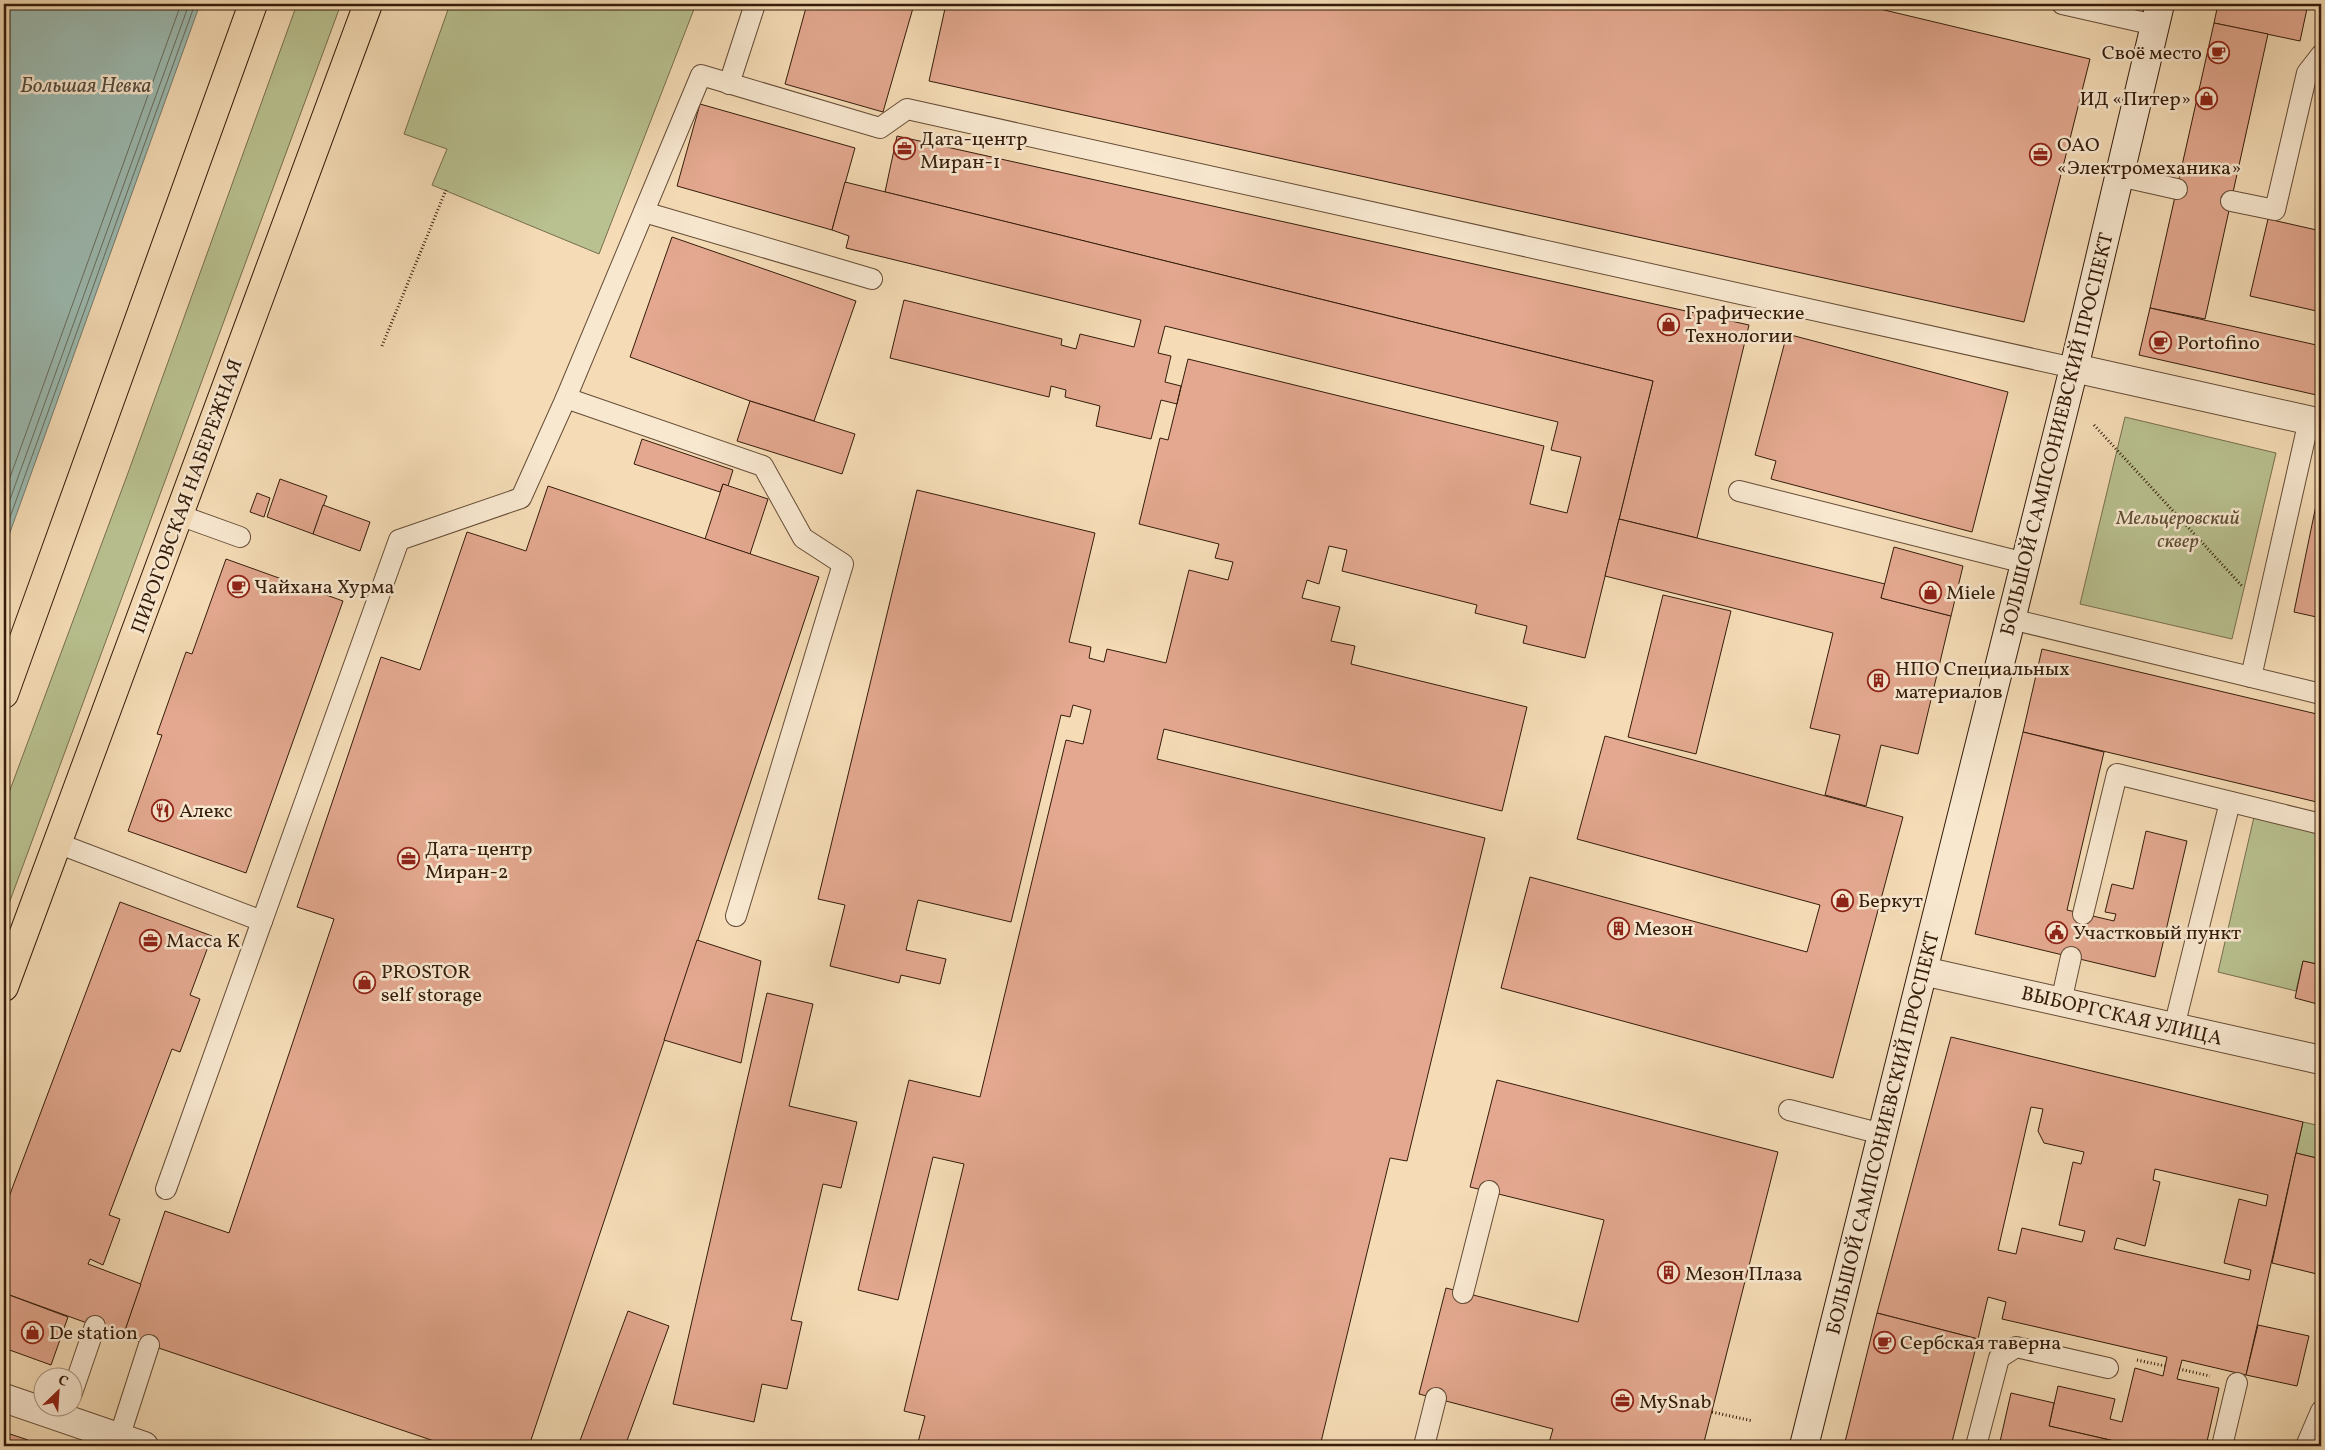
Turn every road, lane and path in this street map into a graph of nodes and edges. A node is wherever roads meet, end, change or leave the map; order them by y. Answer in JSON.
{"nodes":[{"id":1,"x":253,"y":4,"type":"edge"},
{"id":2,"x":368,"y":4,"type":"edge"},
{"id":3,"x":755,"y":4,"type":"edge"},
{"id":4,"x":2062,"y":4,"type":"edge"},
{"id":5,"x":2158,"y":14,"type":"edge"},
{"id":6,"x":2321,"y":55,"type":"edge"},
{"id":7,"x":729,"y":84,"type":"junction"},
{"id":8,"x":2119,"y":176,"type":"junction"},
{"id":9,"x":2177,"y":189,"type":"dead end"},
{"id":10,"x":446,"y":190,"type":"dead end"},
{"id":11,"x":2231,"y":201,"type":"dead end"},
{"id":12,"x":644,"y":212,"type":"junction"},
{"id":13,"x":872,"y":279,"type":"dead end"},
{"id":14,"x":382,"y":346,"type":"dead end"},
{"id":15,"x":2074,"y":368,"type":"junction"},
{"id":16,"x":566,"y":398,"type":"junction"},
{"id":17,"x":2315,"y":422,"type":"edge"},
{"id":18,"x":2094,"y":425,"type":"dead end"},
{"id":19,"x":1739,"y":491,"type":"dead end"},
{"id":20,"x":179,"y":514,"type":"junction"},
{"id":21,"x":240,"y":537,"type":"dead end"},
{"id":22,"x":2025,"y":563,"type":"junction"},
{"id":23,"x":2266,"y":612,"type":"junction"},
{"id":24,"x":2011,"y":619,"type":"junction"},
{"id":25,"x":2251,"y":677,"type":"junction"},
{"id":26,"x":4,"y":694,"type":"edge"},
{"id":27,"x":2321,"y":694,"type":"edge"},
{"id":28,"x":2230,"y":802,"type":"junction"},
{"id":29,"x":2321,"y":824,"type":"edge"},
{"id":30,"x":58,"y":843,"type":"junction"},
{"id":31,"x":2082,"y":914,"type":"dead end"},
{"id":32,"x":736,"y":916,"type":"dead end"},
{"id":33,"x":262,"y":921,"type":"junction"},
{"id":34,"x":2071,"y":957,"type":"dead end"},
{"id":35,"x":1923,"y":971,"type":"junction"},
{"id":36,"x":4,"y":988,"type":"edge"},
{"id":37,"x":2061,"y":1002,"type":"junction"},
{"id":38,"x":2174,"y":1026,"type":"junction"},
{"id":39,"x":2321,"y":1060,"type":"edge"},
{"id":40,"x":1789,"y":1110,"type":"dead end"},
{"id":41,"x":1882,"y":1134,"type":"junction"},
{"id":42,"x":166,"y":1190,"type":"dead end"},
{"id":43,"x":1489,"y":1191,"type":"dead end"},
{"id":44,"x":1463,"y":1293,"type":"dead end"},
{"id":45,"x":95,"y":1326,"type":"dead end"},
{"id":46,"x":149,"y":1345,"type":"dead end"},
{"id":47,"x":81,"y":1368,"type":"edge"},
{"id":48,"x":2108,"y":1368,"type":"dead end"},
{"id":49,"x":2237,"y":1382,"type":"dead end"},
{"id":50,"x":4,"y":1398,"type":"edge"},
{"id":51,"x":1436,"y":1398,"type":"dead end"},
{"id":52,"x":32,"y":1405,"type":"edge"},
{"id":53,"x":2321,"y":1411,"type":"edge"},
{"id":54,"x":1712,"y":1412,"type":"dead end"},
{"id":55,"x":76,"y":1418,"type":"edge"},
{"id":56,"x":1752,"y":1421,"type":"dead end"},
{"id":57,"x":118,"y":1438,"type":"junction"},
{"id":58,"x":144,"y":1446,"type":"edge"},
{"id":59,"x":1424,"y":1446,"type":"edge"},
{"id":60,"x":1804,"y":1446,"type":"edge"},
{"id":61,"x":1976,"y":1446,"type":"edge"},
{"id":62,"x":2222,"y":1446,"type":"edge"},
{"id":63,"x":2306,"y":1446,"type":"edge"}],
"edges":[{"from":1,"to":26,"type":"main road"},
{"from":2,"to":20,"type":"main road","name":"ПИРОГОВСКАЯ НАБЕРЕЖНАЯ"},
{"from":3,"to":7,"type":"lane"},
{"from":4,"to":5,"type":"lane"},
{"from":5,"to":8,"type":"main road","name":"БОЛЬШОЙ САМПСОНИЕВСКИЙ ПРОСПЕКТ"},
{"from":6,"to":11,"type":"lane"},
{"from":7,"to":12,"type":"lane"},
{"from":7,"to":15,"type":"lane"},
{"from":8,"to":9,"type":"lane"},
{"from":8,"to":15,"type":"main road","name":"БОЛЬШОЙ САМПСОНИЕВСКИЙ ПРОСПЕКТ"},
{"from":10,"to":14,"type":"path"},
{"from":12,"to":13,"type":"lane"},
{"from":12,"to":16,"type":"lane"},
{"from":15,"to":17,"type":"main road"},
{"from":15,"to":22,"type":"main road","name":"БОЛЬШОЙ САМПСОНИЕВСКИЙ ПРОСПЕКТ"},
{"from":16,"to":32,"type":"lane"},
{"from":16,"to":33,"type":"lane"},
{"from":17,"to":23,"type":"lane"},
{"from":18,"to":23,"type":"path"},
{"from":19,"to":22,"type":"lane"},
{"from":20,"to":21,"type":"lane"},
{"from":20,"to":30,"type":"main road","name":"ПИРОГОВСКАЯ НАБЕРЕЖНАЯ"},
{"from":22,"to":24,"type":"main road","name":"БОЛЬШОЙ САМПСОНИЕВСКИЙ ПРОСПЕКТ"},
{"from":23,"to":25,"type":"lane"},
{"from":24,"to":25,"type":"lane"},
{"from":24,"to":35,"type":"main road","name":"БОЛЬШОЙ САМПСОНИЕВСКИЙ ПРОСПЕКТ"},
{"from":25,"to":27,"type":"lane"},
{"from":28,"to":29,"type":"lane"},
{"from":28,"to":31,"type":"lane"},
{"from":28,"to":38,"type":"lane"},
{"from":30,"to":33,"type":"lane"},
{"from":30,"to":36,"type":"main road","name":"ПИРОГОВСКАЯ НАБЕРЕЖНАЯ"},
{"from":33,"to":42,"type":"lane"},
{"from":34,"to":37,"type":"lane"},
{"from":35,"to":37,"type":"main road","name":"ВЫБОРГСКАЯ УЛИЦА"},
{"from":35,"to":41,"type":"main road","name":"БОЛЬШОЙ САМПСОНИЕВСКИЙ ПРОСПЕКТ"},
{"from":37,"to":38,"type":"main road","name":"ВЫБОРГСКАЯ УЛИЦА"},
{"from":38,"to":39,"type":"main road","name":"ВЫБОРГСКАЯ УЛИЦА"},
{"from":40,"to":41,"type":"lane"},
{"from":41,"to":60,"type":"main road","name":"БОЛЬШОЙ САМПСОНИЕВСКИЙ ПРОСПЕКТ"},
{"from":43,"to":44,"type":"lane"},
{"from":45,"to":47,"type":"lane"},
{"from":46,"to":57,"type":"lane"},
{"from":48,"to":61,"type":"lane"},
{"from":49,"to":62,"type":"lane"},
{"from":50,"to":52,"type":"main road"},
{"from":51,"to":59,"type":"lane"},
{"from":53,"to":63,"type":"lane"},
{"from":54,"to":56,"type":"path"},
{"from":55,"to":57,"type":"main road"},
{"from":57,"to":58,"type":"main road"}]}
